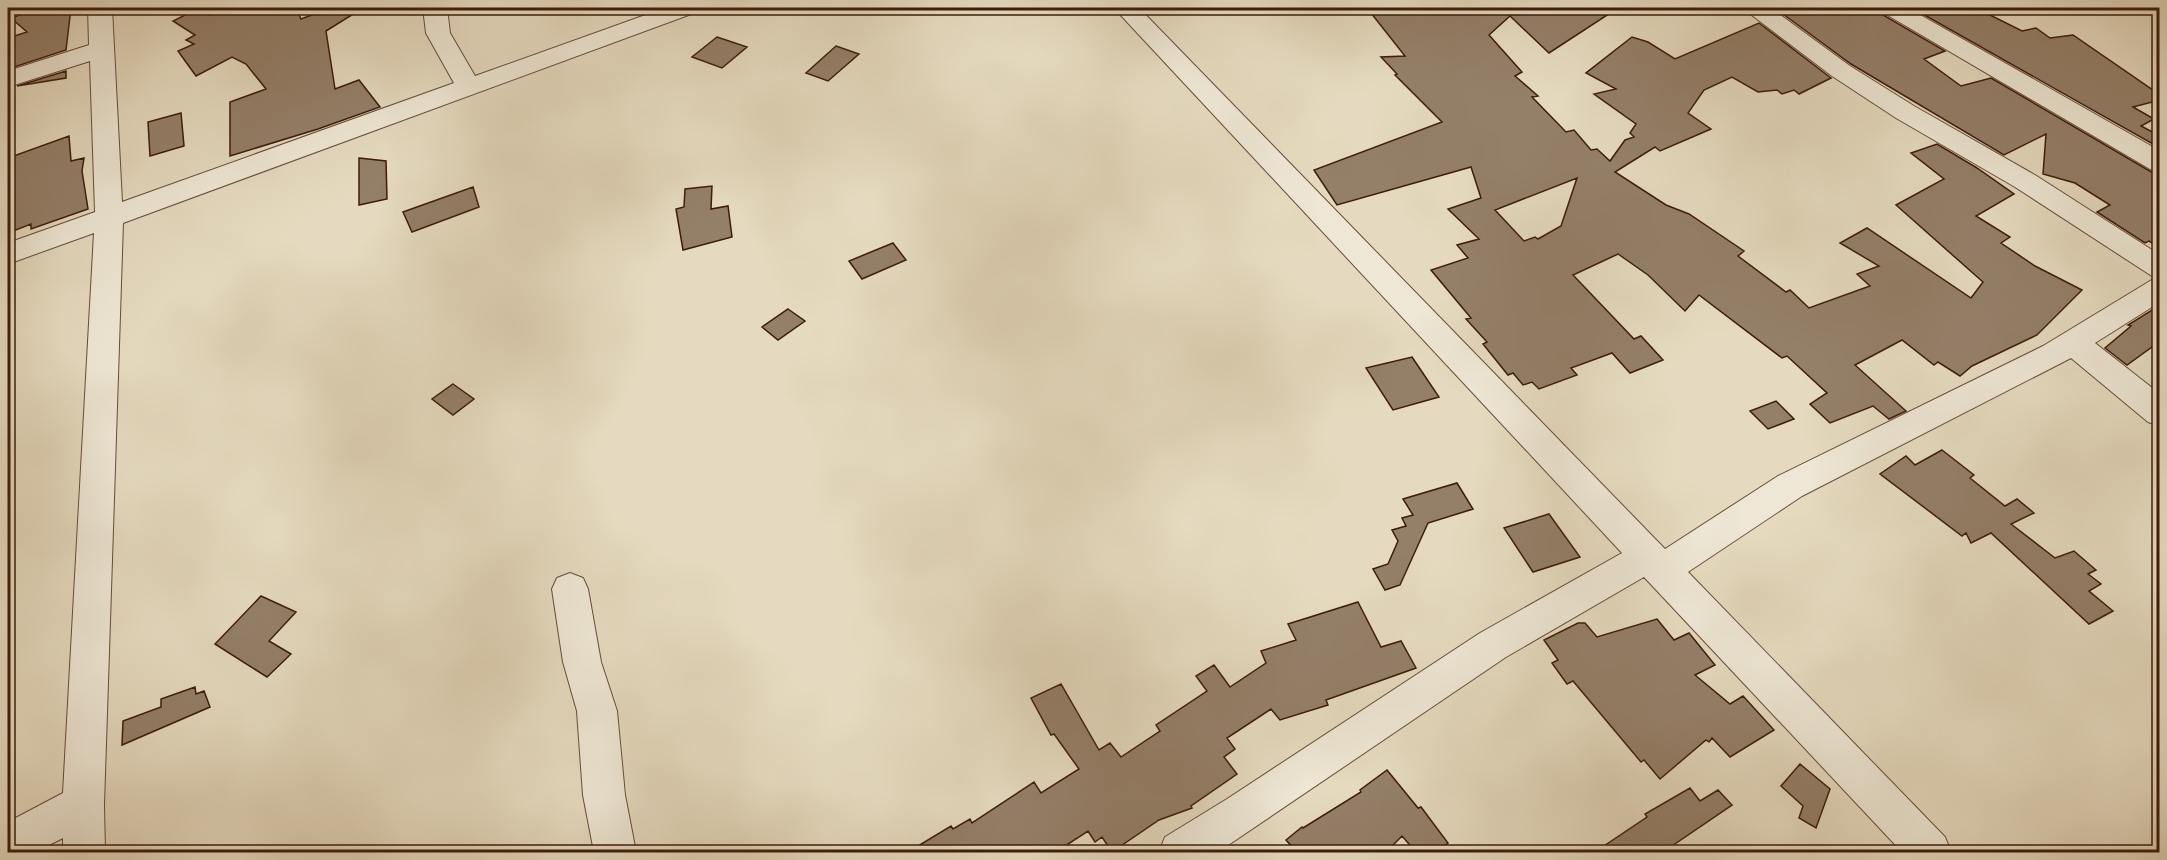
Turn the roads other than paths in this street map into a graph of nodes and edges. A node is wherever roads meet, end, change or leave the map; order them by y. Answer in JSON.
{"nodes":[{"id":1,"x":15,"y":8,"type":"edge"},
{"id":2,"x":100,"y":8,"type":"edge"},
{"id":3,"x":435,"y":8,"type":"edge"},
{"id":4,"x":686,"y":8,"type":"edge"},
{"id":5,"x":1126,"y":8,"type":"edge"},
{"id":6,"x":1757,"y":8,"type":"edge"},
{"id":7,"x":1893,"y":8,"type":"edge"},
{"id":8,"x":8,"y":10,"type":"edge"},
{"id":9,"x":102,"y":49,"type":"junction"},
{"id":10,"x":8,"y":79,"type":"edge"},
{"id":11,"x":468,"y":87,"type":"junction"},
{"id":12,"x":2160,"y":163,"type":"edge"},
{"id":13,"x":109,"y":216,"type":"junction"},
{"id":14,"x":8,"y":254,"type":"edge"},
{"id":15,"x":2160,"y":269,"type":"edge"},
{"id":16,"x":2160,"y":288,"type":"edge"},
{"id":17,"x":2072,"y":342,"type":"junction"},
{"id":18,"x":2160,"y":412,"type":"edge"},
{"id":19,"x":1655,"y":563,"type":"junction"},
{"id":20,"x":570,"y":589,"type":"dead end"},
{"id":21,"x":83,"y":806,"type":"junction"},
{"id":22,"x":8,"y":844,"type":"edge"},
{"id":23,"x":84,"y":852,"type":"edge"},
{"id":24,"x":615,"y":852,"type":"edge"},
{"id":25,"x":1180,"y":852,"type":"edge"},
{"id":26,"x":1930,"y":852,"type":"edge"}],
"edges":[{"from":1,"to":8,"type":"street"},
{"from":2,"to":9,"type":"street"},
{"from":3,"to":11,"type":"street"},
{"from":4,"to":11,"type":"street"},
{"from":5,"to":19,"type":"street"},
{"from":6,"to":15,"type":"street"},
{"from":7,"to":12,"type":"street"},
{"from":9,"to":10,"type":"street"},
{"from":9,"to":13,"type":"street"},
{"from":11,"to":13,"type":"street"},
{"from":13,"to":14,"type":"street"},
{"from":13,"to":21,"type":"street"},
{"from":16,"to":17,"type":"street"},
{"from":17,"to":18,"type":"street"},
{"from":17,"to":19,"type":"street"},
{"from":19,"to":25,"type":"street"},
{"from":19,"to":26,"type":"street"},
{"from":20,"to":24,"type":"street"},
{"from":21,"to":22,"type":"street"},
{"from":21,"to":23,"type":"street"}]}
